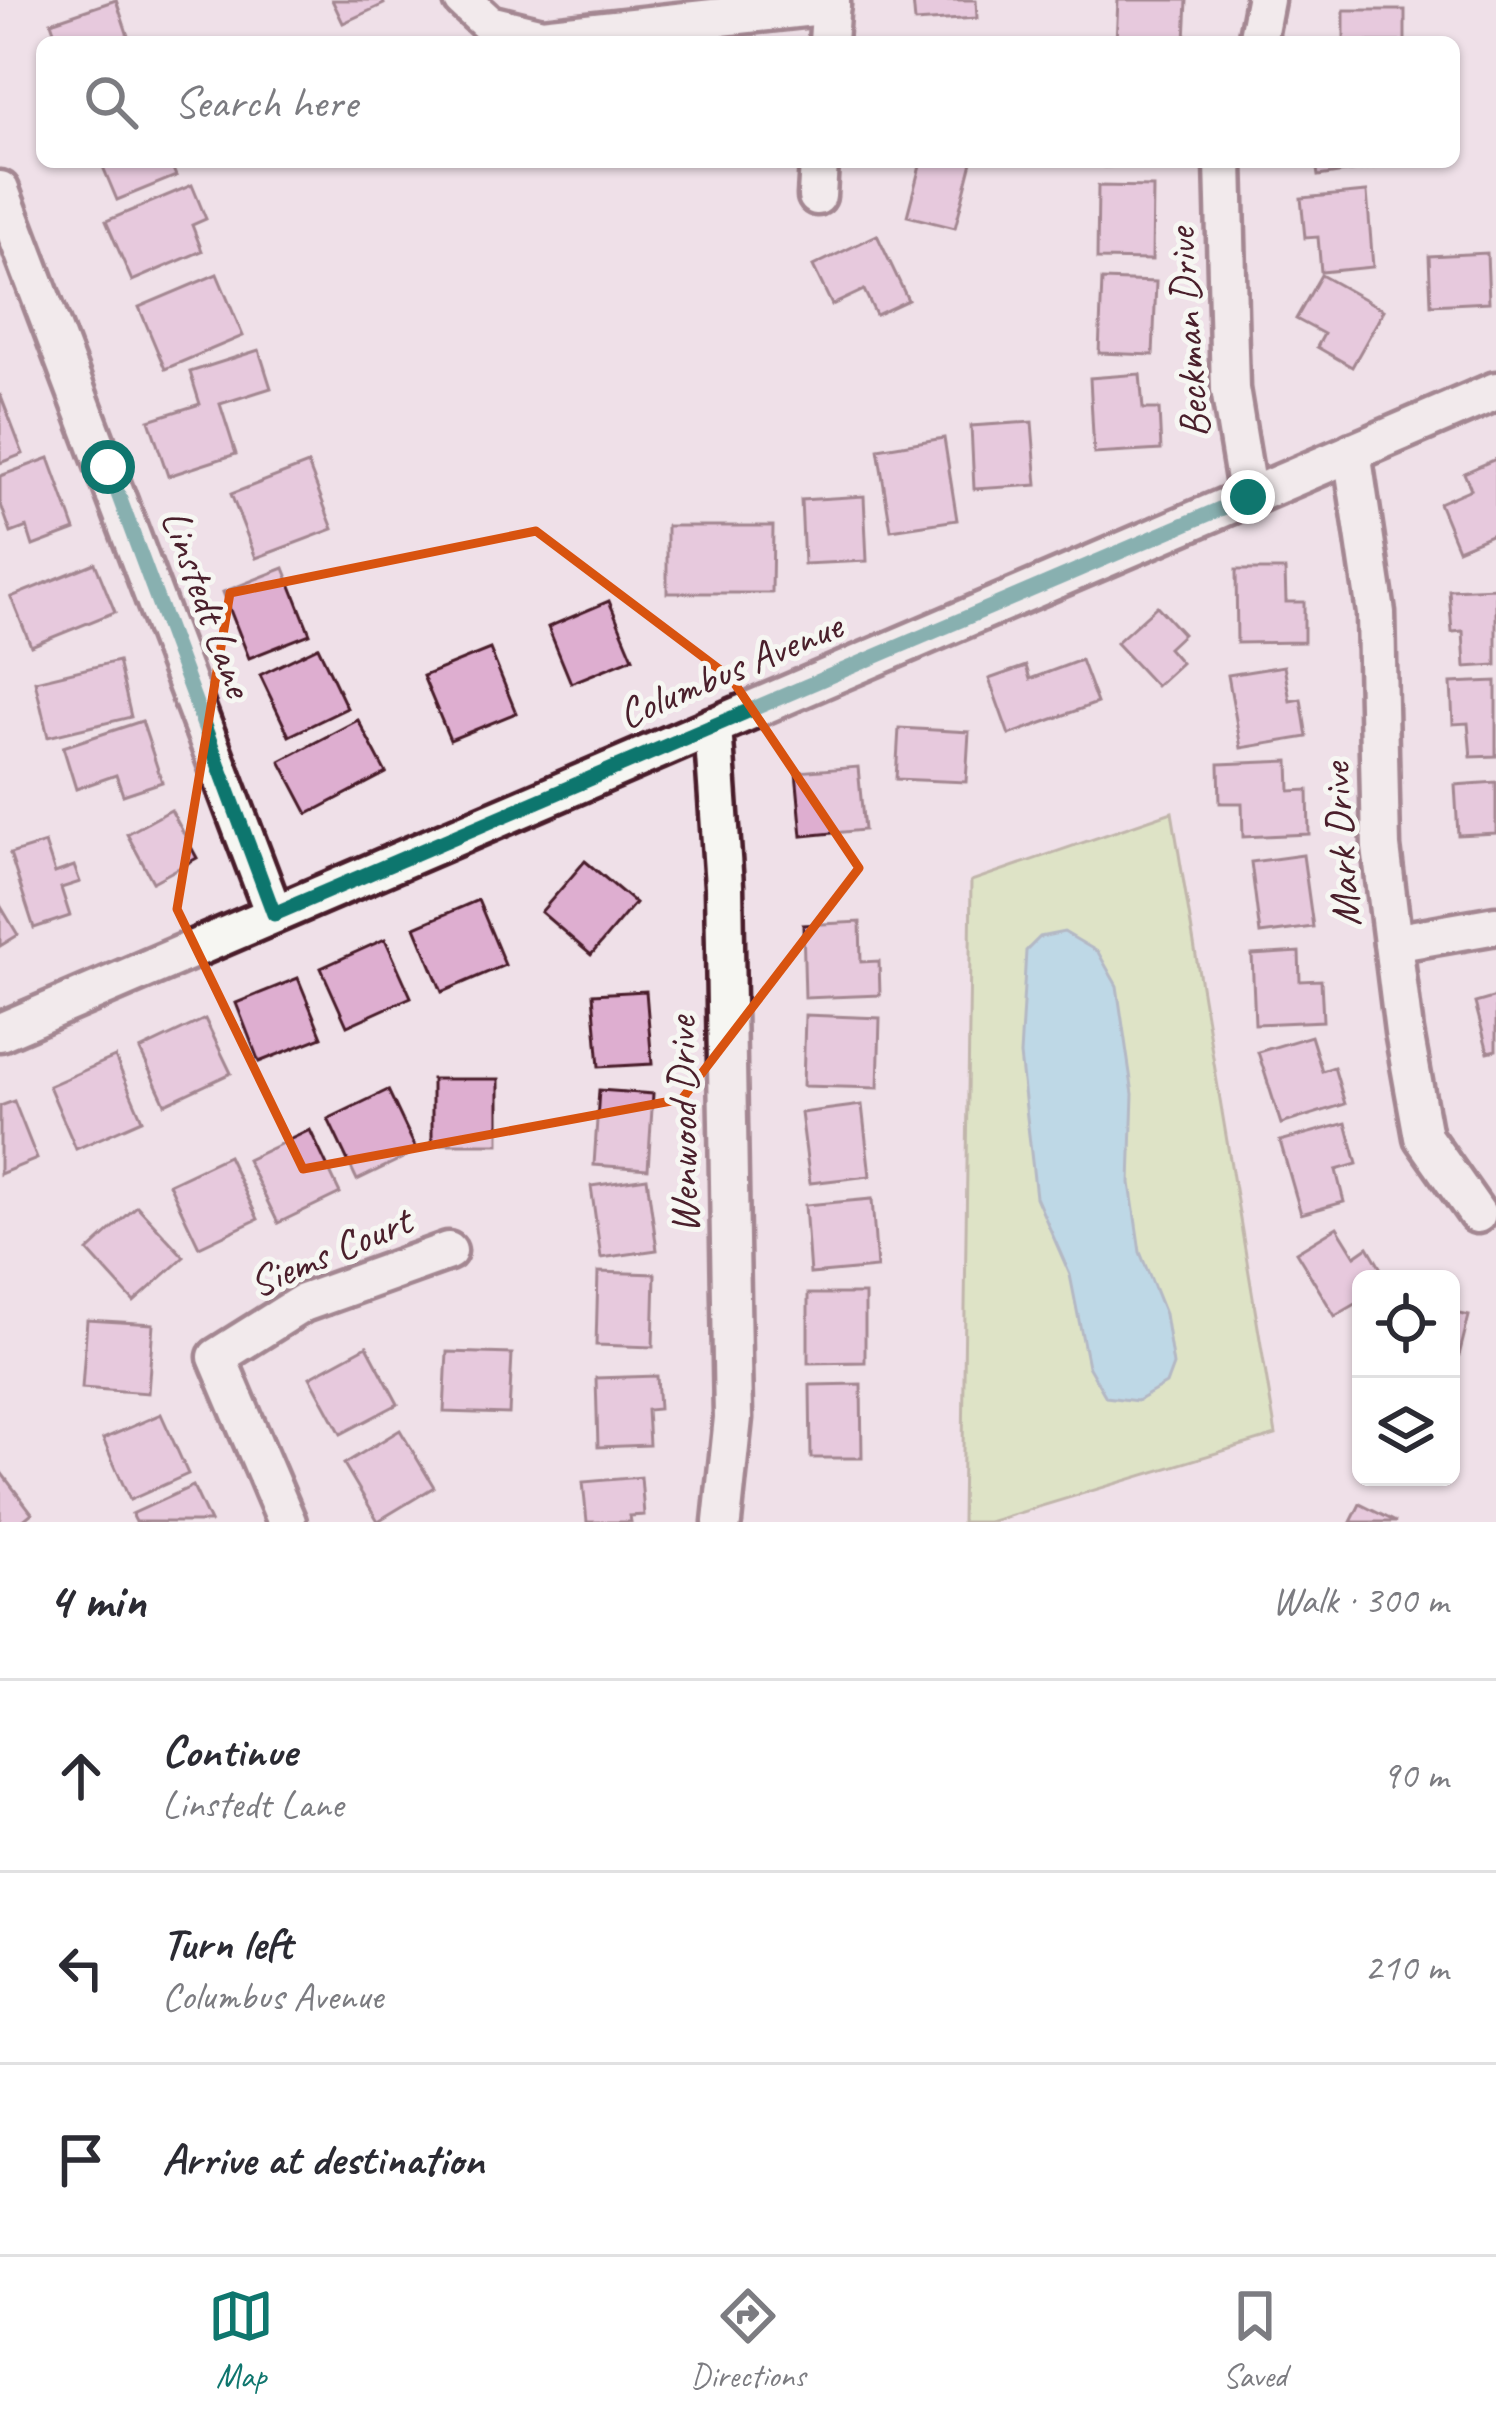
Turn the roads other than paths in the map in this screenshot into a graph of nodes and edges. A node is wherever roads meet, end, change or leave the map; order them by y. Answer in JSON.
{"nodes":[{"id":1,"x":463,"y":0,"type":"edge"},
{"id":2,"x":1265,"y":0,"type":"edge"},
{"id":3,"x":831,"y":2,"type":"edge"},
{"id":4,"x":538,"y":36,"type":"edge"},
{"id":5,"x":550,"y":36,"type":"edge"},
{"id":6,"x":828,"y":36,"type":"edge"},
{"id":7,"x":1258,"y":36,"type":"edge"},
{"id":8,"x":1224,"y":168,"type":"edge"},
{"id":9,"x":0,"y":190,"type":"edge"},
{"id":10,"x":1496,"y":391,"type":"edge"},
{"id":11,"x":1352,"y":452,"type":"junction"},
{"id":12,"x":1248,"y":497,"type":"junction"},
{"id":13,"x":712,"y":726,"type":"junction"},
{"id":14,"x":274,"y":914,"type":"junction"},
{"id":15,"x":1496,"y":925,"type":"edge"},
{"id":16,"x":1393,"y":944,"type":"junction"},
{"id":17,"x":0,"y":1032,"type":"edge"},
{"id":18,"x":1477,"y":1214,"type":"dead end"},
{"id":19,"x":448,"y":1251,"type":"dead end"},
{"id":20,"x":287,"y":1522,"type":"edge"},
{"id":21,"x":722,"y":1522,"type":"edge"}],
"edges":[{"from":1,"to":4,"type":"street"},
{"from":2,"to":7,"type":"street"},
{"from":3,"to":5,"type":"street"},
{"from":3,"to":6,"type":"street"},
{"from":8,"to":12,"type":"street","name":"Beckman Drive"},
{"from":9,"to":14,"type":"street","name":"Linstedt Lane"},
{"from":10,"to":11,"type":"street","name":"Columbus Avenue"},
{"from":11,"to":12,"type":"street","name":"Columbus Avenue"},
{"from":11,"to":16,"type":"street","name":"Mark Drive"},
{"from":12,"to":13,"type":"street","name":"Columbus Avenue"},
{"from":13,"to":14,"type":"street","name":"Columbus Avenue"},
{"from":13,"to":21,"type":"street","name":"Wenwood Drive"},
{"from":14,"to":17,"type":"street","name":"Columbus Avenue"},
{"from":15,"to":16,"type":"street"},
{"from":16,"to":18,"type":"street","name":"Mark Drive"},
{"from":19,"to":20,"type":"street","name":"Siems Court"}]}
